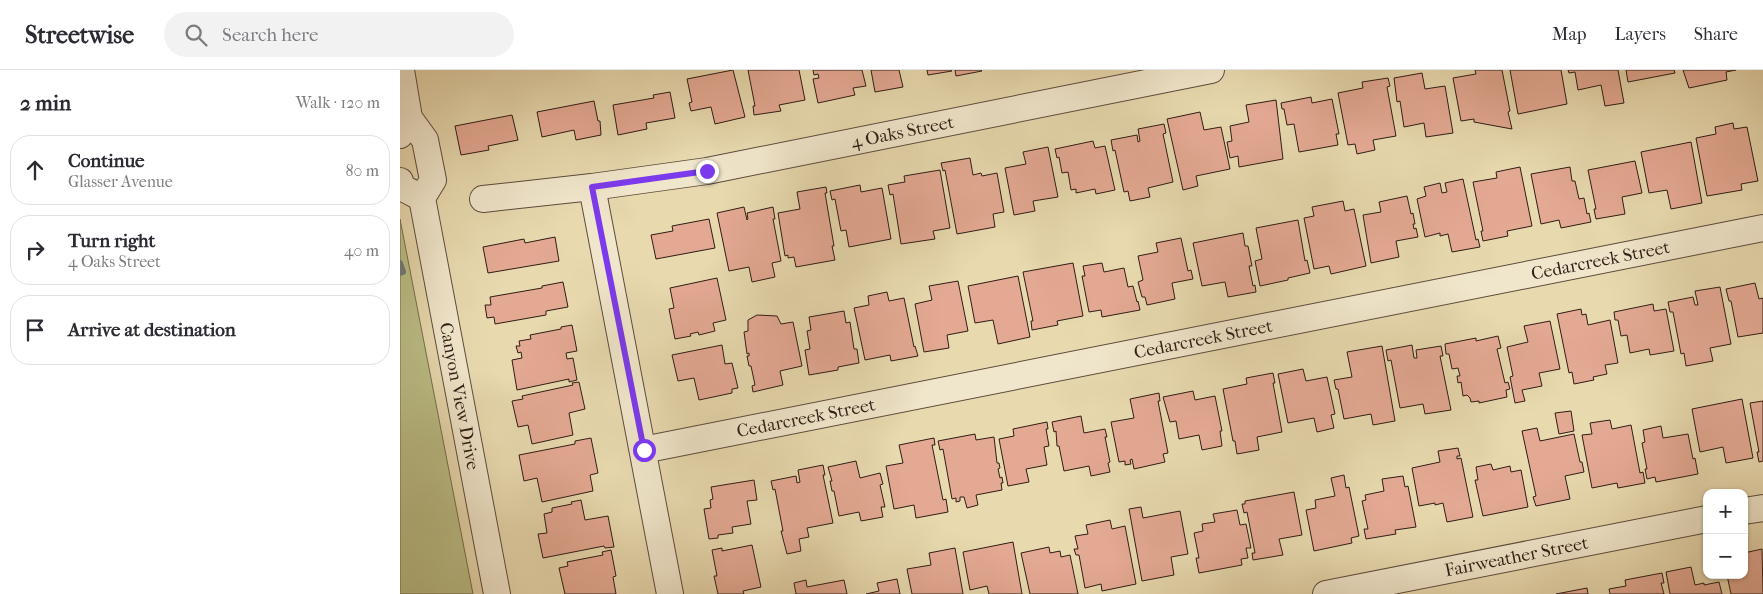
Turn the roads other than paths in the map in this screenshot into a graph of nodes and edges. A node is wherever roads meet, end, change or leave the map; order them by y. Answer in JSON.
{"nodes":[{"id":1,"x":401,"y":70,"type":"edge"},
{"id":2,"x":1211,"y":70,"type":"edge"},
{"id":3,"x":403,"y":124,"type":"edge"},
{"id":4,"x":400,"y":180,"type":"edge"},
{"id":5,"x":592,"y":187,"type":"junction"},
{"id":6,"x":422,"y":198,"type":"junction"},
{"id":7,"x":483,"y":199,"type":"dead end"},
{"id":8,"x":1763,"y":228,"type":"edge"},
{"id":9,"x":644,"y":450,"type":"junction"},
{"id":10,"x":1763,"y":508,"type":"edge"},
{"id":11,"x":1748,"y":510,"type":"edge"},
{"id":12,"x":1703,"y":520,"type":"edge"},
{"id":13,"x":498,"y":594,"type":"edge"},
{"id":14,"x":670,"y":594,"type":"edge"},
{"id":15,"x":1326,"y":594,"type":"edge"}],
"edges":[{"from":1,"to":3,"type":"street"},
{"from":2,"to":5,"type":"street","name":"4 Oaks Street"},
{"from":3,"to":6,"type":"street"},
{"from":4,"to":6,"type":"street"},
{"from":5,"to":7,"type":"street","name":"4 Oaks Street"},
{"from":5,"to":9,"type":"street"},
{"from":6,"to":13,"type":"street","name":"Canyon View Drive"},
{"from":8,"to":9,"type":"street","name":"Cedarcreek Street"},
{"from":9,"to":14,"type":"street"},
{"from":10,"to":11,"type":"street"},
{"from":12,"to":15,"type":"street","name":"Fairweather Street"}]}
